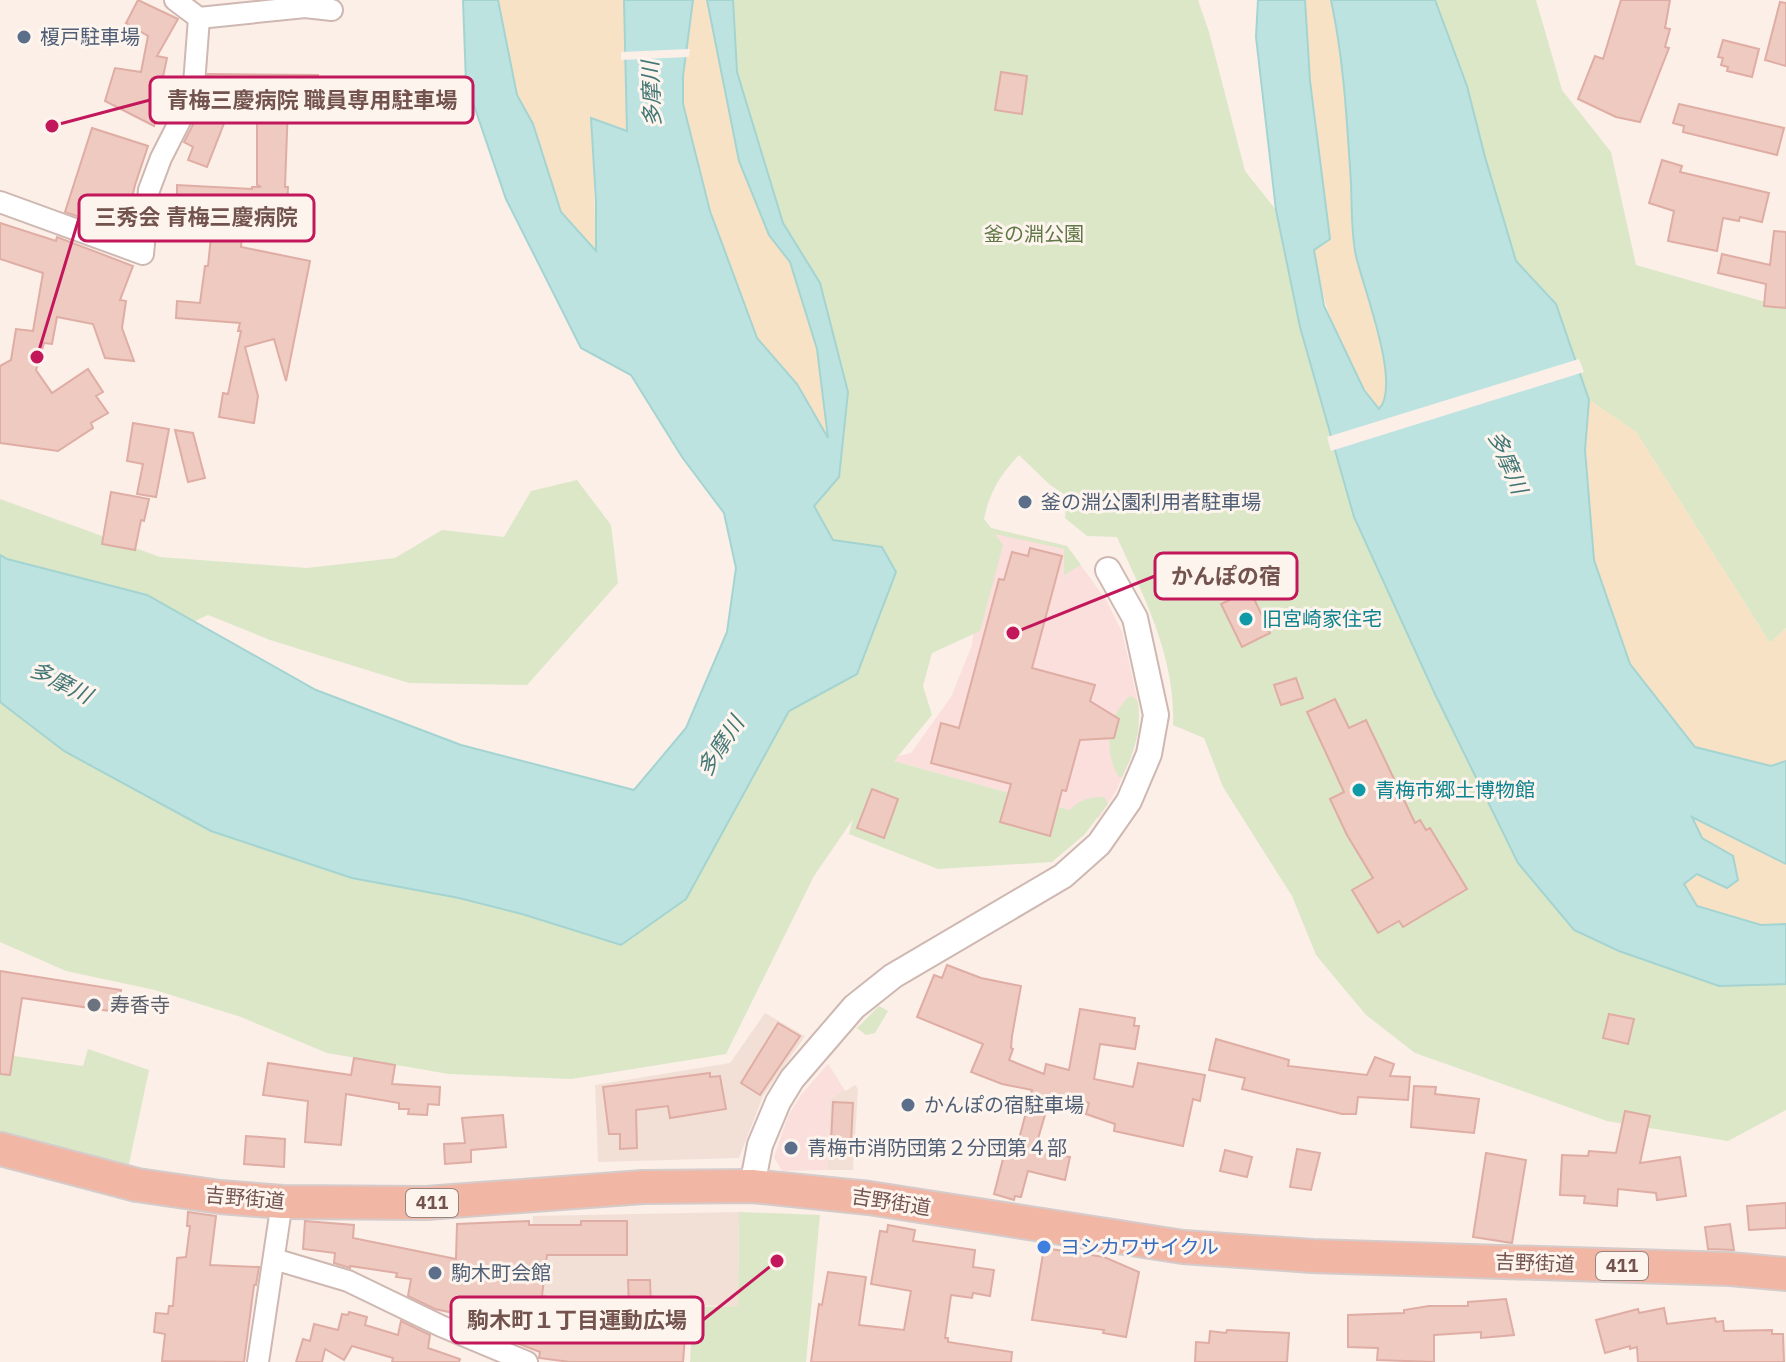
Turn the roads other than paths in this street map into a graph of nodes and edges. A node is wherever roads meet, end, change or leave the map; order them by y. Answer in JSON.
{"nodes":[{"id":1,"x":175,"y":0,"type":"edge"},
{"id":2,"x":332,"y":10,"type":"dead end"},
{"id":3,"x":199,"y":18,"type":"junction"},
{"id":4,"x":0,"y":202,"type":"edge"},
{"id":5,"x":1108,"y":570,"type":"dead end"},
{"id":6,"x":0,"y":1149,"type":"edge"},
{"id":7,"x":752,"y":1186,"type":"junction"},
{"id":8,"x":282,"y":1202,"type":"junction"},
{"id":9,"x":274,"y":1259,"type":"junction"},
{"id":10,"x":1786,"y":1274,"type":"edge"},
{"id":11,"x":258,"y":1362,"type":"edge"},
{"id":12,"x":527,"y":1362,"type":"edge"}],
"edges":[{"from":1,"to":3,"type":"street"},
{"from":2,"to":3,"type":"street"},
{"from":3,"to":4,"type":"street"},
{"from":5,"to":7,"type":"street"},
{"from":6,"to":8,"type":"highway","name":"吉野街道","number":"411"},
{"from":7,"to":8,"type":"highway","name":"吉野街道","number":"411"},
{"from":7,"to":10,"type":"highway","name":"吉野街道","number":"411"},
{"from":8,"to":9,"type":"street"},
{"from":9,"to":11,"type":"street"},
{"from":9,"to":12,"type":"street"}]}
